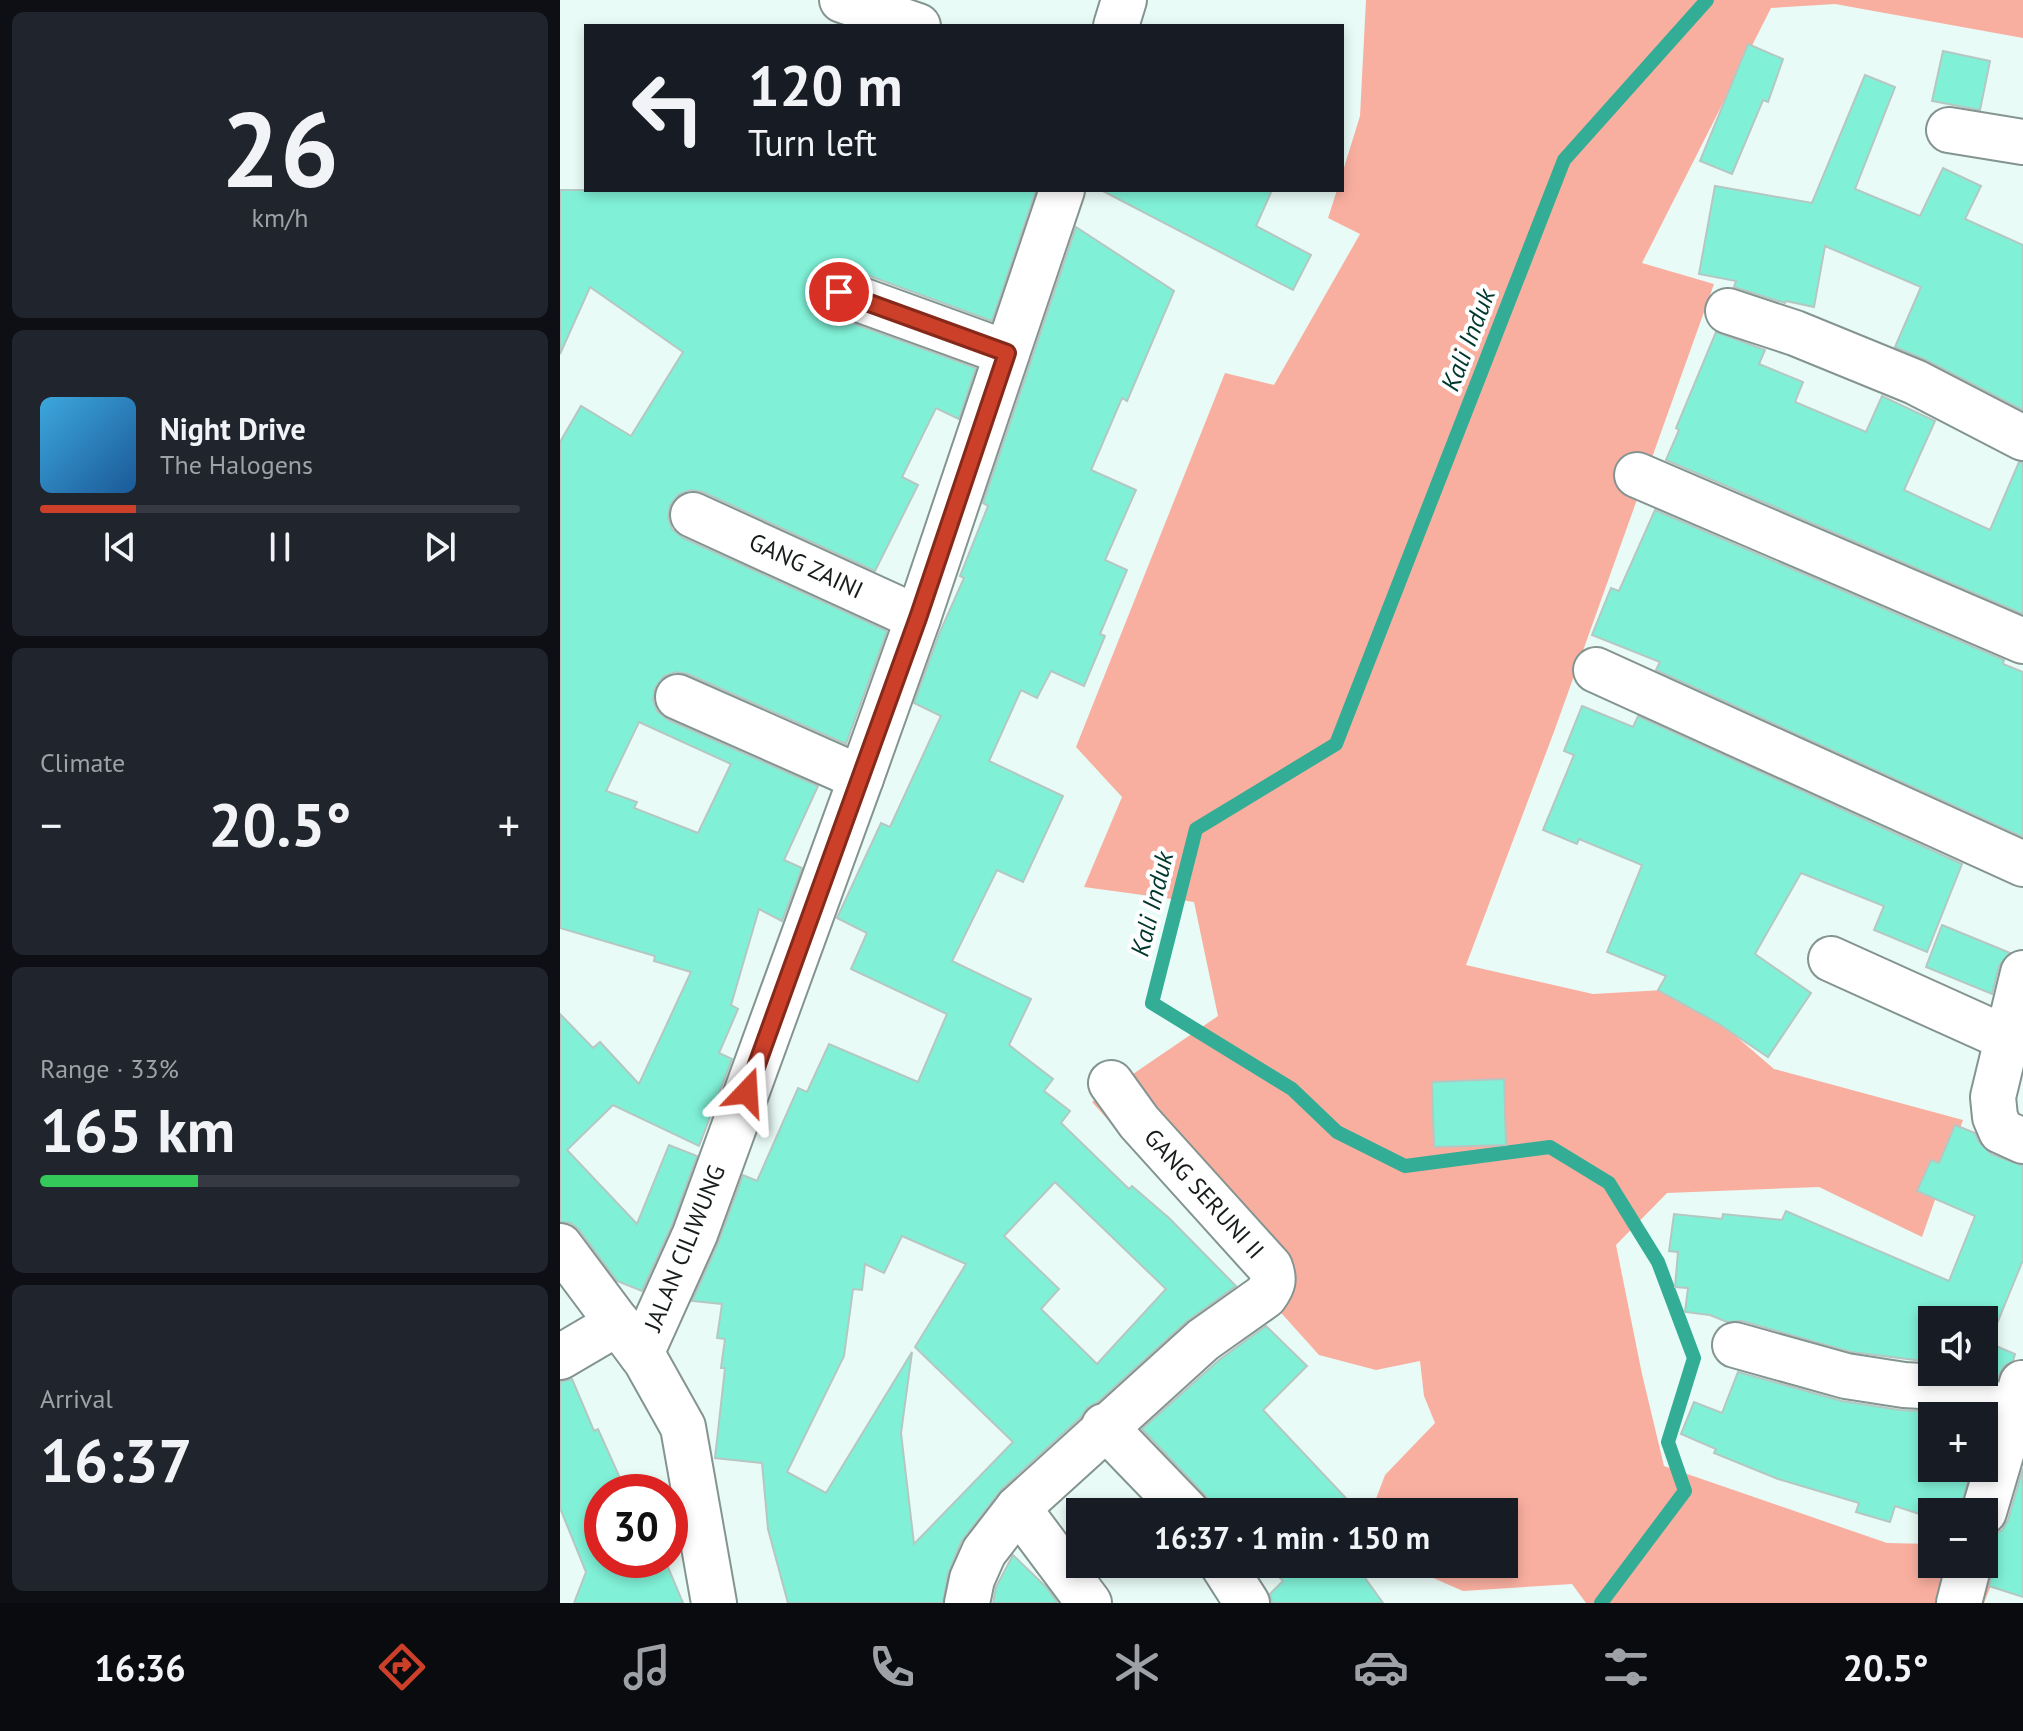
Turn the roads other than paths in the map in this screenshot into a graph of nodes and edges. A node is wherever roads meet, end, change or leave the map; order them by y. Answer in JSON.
{"nodes":[{"id":1,"x":842,"y":0,"type":"edge"},
{"id":2,"x":912,"y":24,"type":"edge"},
{"id":3,"x":1949,"y":130,"type":"dead end"},
{"id":4,"x":2023,"y":142,"type":"edge"},
{"id":5,"x":1061,"y":192,"type":"edge"},
{"id":6,"x":839,"y":292,"type":"dead end"},
{"id":7,"x":1728,"y":311,"type":"dead end"},
{"id":8,"x":1007,"y":353,"type":"junction"},
{"id":9,"x":2023,"y":438,"type":"edge"},
{"id":10,"x":1637,"y":475,"type":"dead end"},
{"id":11,"x":693,"y":515,"type":"dead end"},
{"id":12,"x":918,"y":618,"type":"junction"},
{"id":13,"x":2023,"y":641,"type":"edge"},
{"id":14,"x":1596,"y":670,"type":"dead end"},
{"id":15,"x":678,"y":697,"type":"dead end"},
{"id":16,"x":861,"y":778,"type":"junction"},
{"id":17,"x":2023,"y":864,"type":"edge"},
{"id":18,"x":1831,"y":959,"type":"dead end"},
{"id":19,"x":2023,"y":973,"type":"edge"},
{"id":20,"x":2006,"y":1038,"type":"junction"},
{"id":21,"x":1111,"y":1083,"type":"dead end"},
{"id":22,"x":2023,"y":1141,"type":"edge"},
{"id":23,"x":560,"y":1246,"type":"edge"},
{"id":24,"x":630,"y":1339,"type":"junction"},
{"id":25,"x":1735,"y":1345,"type":"dead end"},
{"id":26,"x":560,"y":1357,"type":"edge"},
{"id":27,"x":2018,"y":1395,"type":"edge"},
{"id":28,"x":1104,"y":1426,"type":"junction"},
{"id":29,"x":1173,"y":1498,"type":"edge"},
{"id":30,"x":1988,"y":1498,"type":"edge"},
{"id":31,"x":1018,"y":1508,"type":"junction"},
{"id":32,"x":1231,"y":1578,"type":"edge"},
{"id":33,"x":1965,"y":1578,"type":"edge"},
{"id":34,"x":714,"y":1603,"type":"edge"},
{"id":35,"x":967,"y":1603,"type":"edge"},
{"id":36,"x":1089,"y":1603,"type":"edge"},
{"id":37,"x":1247,"y":1603,"type":"edge"},
{"id":38,"x":1959,"y":1603,"type":"edge"}],
"edges":[{"from":1,"to":2,"type":"street"},
{"from":3,"to":4,"type":"street"},
{"from":5,"to":8,"type":"street","name":"JALAN CILIWUNG"},
{"from":6,"to":8,"type":"street"},
{"from":7,"to":9,"type":"street"},
{"from":8,"to":12,"type":"street","name":"JALAN CILIWUNG"},
{"from":10,"to":13,"type":"street"},
{"from":11,"to":12,"type":"street","name":"GANG ZAINI"},
{"from":12,"to":16,"type":"street","name":"JALAN CILIWUNG"},
{"from":14,"to":17,"type":"street"},
{"from":15,"to":16,"type":"street"},
{"from":16,"to":24,"type":"street","name":"JALAN CILIWUNG"},
{"from":18,"to":20,"type":"street"},
{"from":19,"to":20,"type":"street"},
{"from":20,"to":22,"type":"street"},
{"from":21,"to":28,"type":"street","name":"GANG SERUNI II"},
{"from":23,"to":24,"type":"street"},
{"from":24,"to":26,"type":"street"},
{"from":24,"to":34,"type":"street"},
{"from":25,"to":27,"type":"street"},
{"from":27,"to":30,"type":"street"},
{"from":28,"to":29,"type":"street"},
{"from":28,"to":31,"type":"street","name":"GANG SERUNI II"},
{"from":31,"to":35,"type":"street","name":"GANG SERUNI II"},
{"from":31,"to":36,"type":"street"},
{"from":32,"to":37,"type":"street"},
{"from":33,"to":38,"type":"street"}]}
